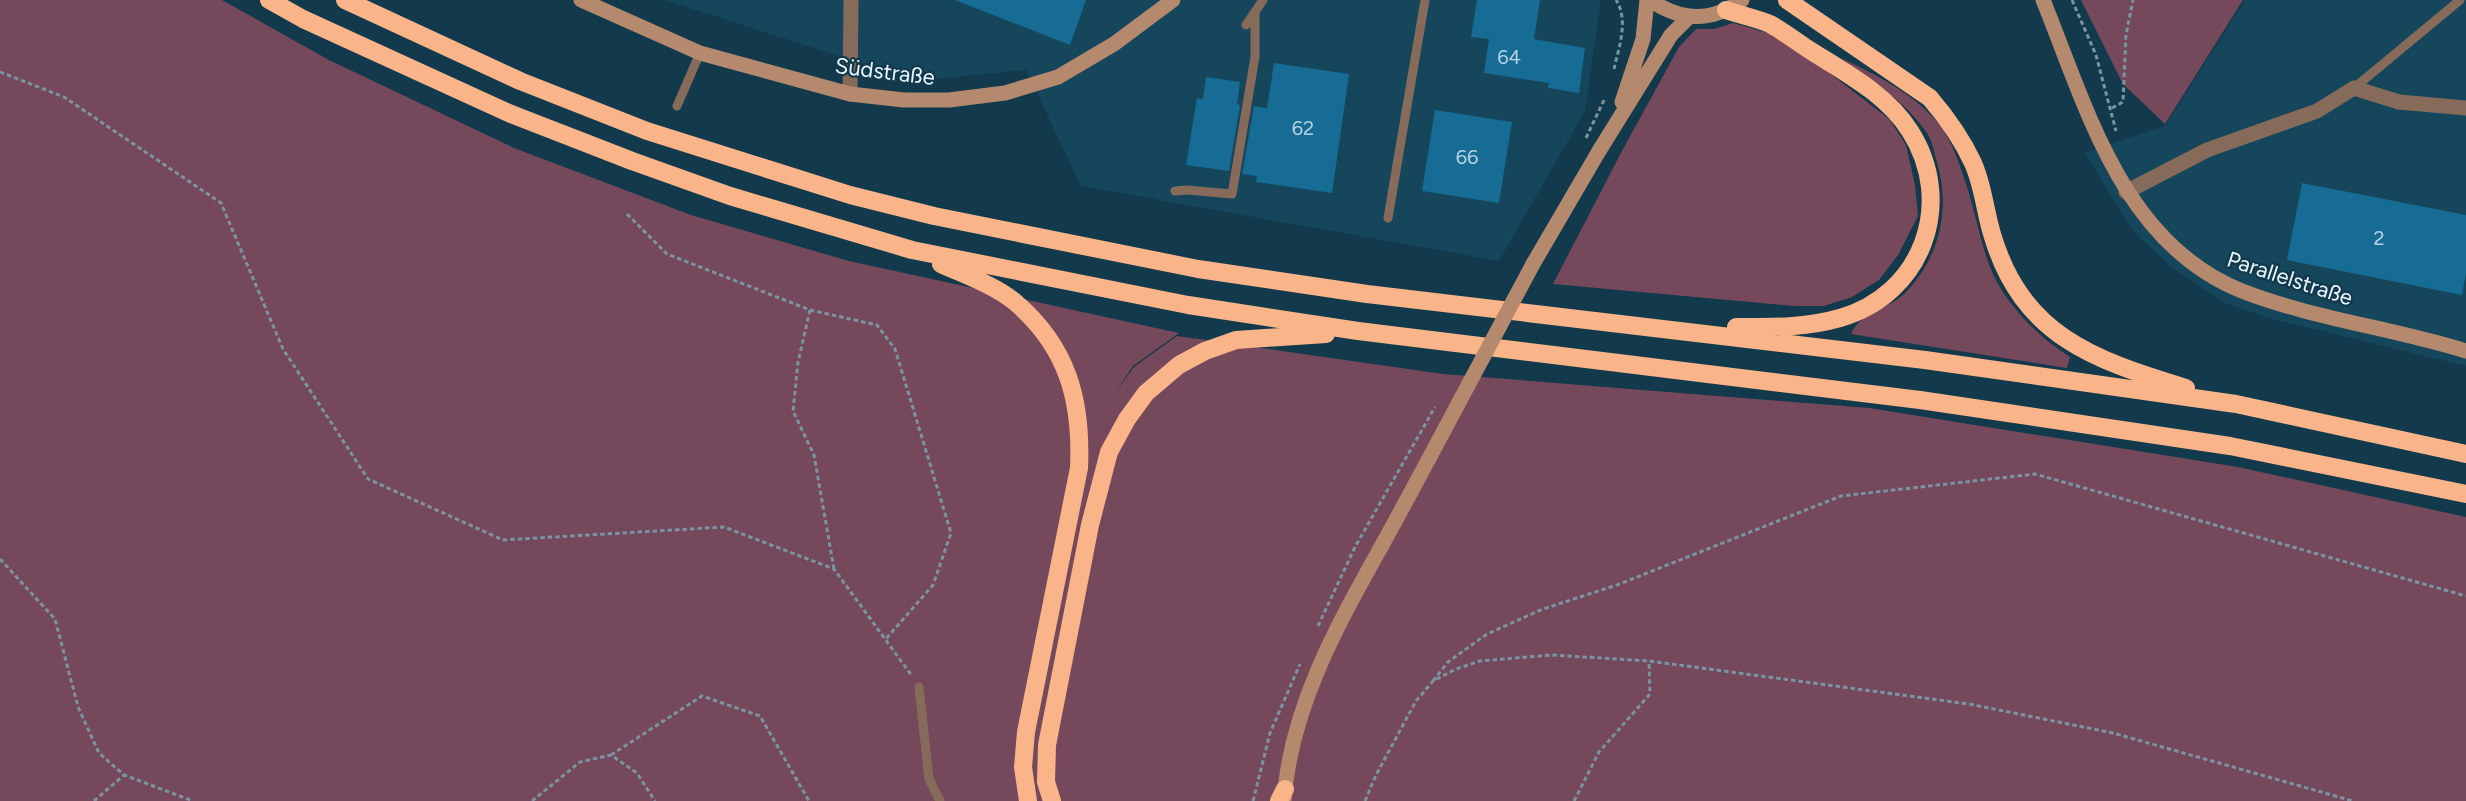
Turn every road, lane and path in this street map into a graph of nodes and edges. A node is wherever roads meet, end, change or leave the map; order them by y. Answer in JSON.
{"nodes":[{"id":1,"x":269,"y":0,"type":"edge"},
{"id":2,"x":345,"y":0,"type":"edge"},
{"id":3,"x":581,"y":0,"type":"edge"},
{"id":4,"x":851,"y":0,"type":"edge"},
{"id":5,"x":1173,"y":0,"type":"edge"},
{"id":6,"x":1263,"y":0,"type":"edge"},
{"id":7,"x":1425,"y":0,"type":"edge"},
{"id":8,"x":1616,"y":0,"type":"edge"},
{"id":9,"x":1649,"y":0,"type":"edge"},
{"id":10,"x":1742,"y":0,"type":"edge"},
{"id":11,"x":2043,"y":0,"type":"edge"},
{"id":12,"x":2072,"y":0,"type":"edge"},
{"id":13,"x":2133,"y":0,"type":"edge"},
{"id":14,"x":2460,"y":0,"type":"edge"},
{"id":15,"x":1795,"y":3,"type":"edge"},
{"id":16,"x":1726,"y":10,"type":"junction"},
{"id":17,"x":1255,"y":12,"type":"junction"},
{"id":18,"x":1689,"y":17,"type":"junction"},
{"id":19,"x":1246,"y":25,"type":"dead end"},
{"id":20,"x":700,"y":53,"type":"junction"},
{"id":21,"x":0,"y":72,"type":"edge"},
{"id":22,"x":1611,"y":80,"type":"dead end"},
{"id":23,"x":2354,"y":88,"type":"junction"},
{"id":24,"x":1608,"y":91,"type":"dead end"},
{"id":25,"x":850,"y":94,"type":"junction"},
{"id":26,"x":677,"y":106,"type":"dead end"},
{"id":27,"x":2111,"y":108,"type":"junction"},
{"id":28,"x":2466,"y":108,"type":"edge"},
{"id":29,"x":2117,"y":138,"type":"dead end"},
{"id":30,"x":1582,"y":145,"type":"dead end"},
{"id":31,"x":1599,"y":151,"type":"junction"},
{"id":32,"x":1175,"y":191,"type":"dead end"},
{"id":33,"x":2126,"y":192,"type":"junction"},
{"id":34,"x":627,"y":214,"type":"dead end"},
{"id":35,"x":1388,"y":218,"type":"dead end"},
{"id":36,"x":912,"y":250,"type":"junction"},
{"id":37,"x":810,"y":310,"type":"junction"},
{"id":38,"x":1632,"y":325,"type":"junction"},
{"id":39,"x":1358,"y":332,"type":"junction"},
{"id":40,"x":2466,"y":351,"type":"edge"},
{"id":41,"x":2236,"y":404,"type":"junction"},
{"id":42,"x":2466,"y":454,"type":"edge"},
{"id":43,"x":2466,"y":494,"type":"edge"},
{"id":44,"x":0,"y":559,"type":"edge"},
{"id":45,"x":834,"y":569,"type":"junction"},
{"id":46,"x":2466,"y":596,"type":"edge"},
{"id":47,"x":885,"y":640,"type":"junction"},
{"id":48,"x":1649,"y":661,"type":"junction"},
{"id":49,"x":1433,"y":681,"type":"junction"},
{"id":50,"x":919,"y":687,"type":"joint"},
{"id":51,"x":611,"y":755,"type":"junction"},
{"id":52,"x":123,"y":774,"type":"junction"},
{"id":53,"x":1283,"y":797,"type":"edge"},
{"id":54,"x":94,"y":801,"type":"edge"},
{"id":55,"x":193,"y":801,"type":"edge"},
{"id":56,"x":532,"y":801,"type":"edge"},
{"id":57,"x":655,"y":801,"type":"edge"},
{"id":58,"x":809,"y":801,"type":"edge"},
{"id":59,"x":940,"y":801,"type":"edge"},
{"id":60,"x":1028,"y":801,"type":"edge"},
{"id":61,"x":1052,"y":801,"type":"edge"},
{"id":62,"x":1365,"y":801,"type":"edge"},
{"id":63,"x":1574,"y":801,"type":"edge"},
{"id":64,"x":2353,"y":801,"type":"edge"}],
"edges":[{"from":1,"to":36,"type":"highway"},
{"from":2,"to":38,"type":"highway"},
{"from":3,"to":20,"type":"street","name":"Südstraße"},
{"from":4,"to":25,"type":"street"},
{"from":5,"to":25,"type":"street","name":"Südstraße"},
{"from":6,"to":17,"type":"lane"},
{"from":7,"to":35,"type":"lane"},
{"from":8,"to":22,"type":"path"},
{"from":9,"to":18,"type":"street"},
{"from":9,"to":31,"type":"street"},
{"from":10,"to":16,"type":"street"},
{"from":11,"to":33,"type":"street","name":"Parallelstraße"},
{"from":12,"to":27,"type":"path"},
{"from":13,"to":27,"type":"path"},
{"from":14,"to":23,"type":"lane"},
{"from":15,"to":41,"type":"highway"},
{"from":16,"to":18,"type":"street"},
{"from":16,"to":38,"type":"highway"},
{"from":17,"to":19,"type":"lane"},
{"from":17,"to":32,"type":"lane"},
{"from":18,"to":31,"type":"street"},
{"from":20,"to":25,"type":"street","name":"Südstraße"},
{"from":20,"to":26,"type":"lane"},
{"from":21,"to":45,"type":"path"},
{"from":23,"to":28,"type":"street"},
{"from":23,"to":33,"type":"street"},
{"from":24,"to":30,"type":"path"},
{"from":27,"to":29,"type":"path"},
{"from":31,"to":53,"type":"street","bridge":true},
{"from":33,"to":40,"type":"street","name":"Parallelstraße"},
{"from":34,"to":37,"type":"path"},
{"from":36,"to":39,"type":"highway"},
{"from":36,"to":60,"type":"highway"},
{"from":37,"to":45,"type":"path"},
{"from":37,"to":47,"type":"path"},
{"from":38,"to":41,"type":"highway"},
{"from":39,"to":43,"type":"highway"},
{"from":39,"to":61,"type":"highway"},
{"from":41,"to":42,"type":"highway"},
{"from":44,"to":52,"type":"path"},
{"from":45,"to":47,"type":"path"},
{"from":46,"to":49,"type":"path"},
{"from":47,"to":50,"type":"path"},
{"from":48,"to":49,"type":"path"},
{"from":48,"to":63,"type":"path"},
{"from":48,"to":64,"type":"path"},
{"from":49,"to":62,"type":"path"},
{"from":50,"to":59,"type":"lane"},
{"from":51,"to":56,"type":"path"},
{"from":51,"to":57,"type":"path"},
{"from":51,"to":58,"type":"path"},
{"from":52,"to":54,"type":"path"},
{"from":52,"to":55,"type":"path"}]}
